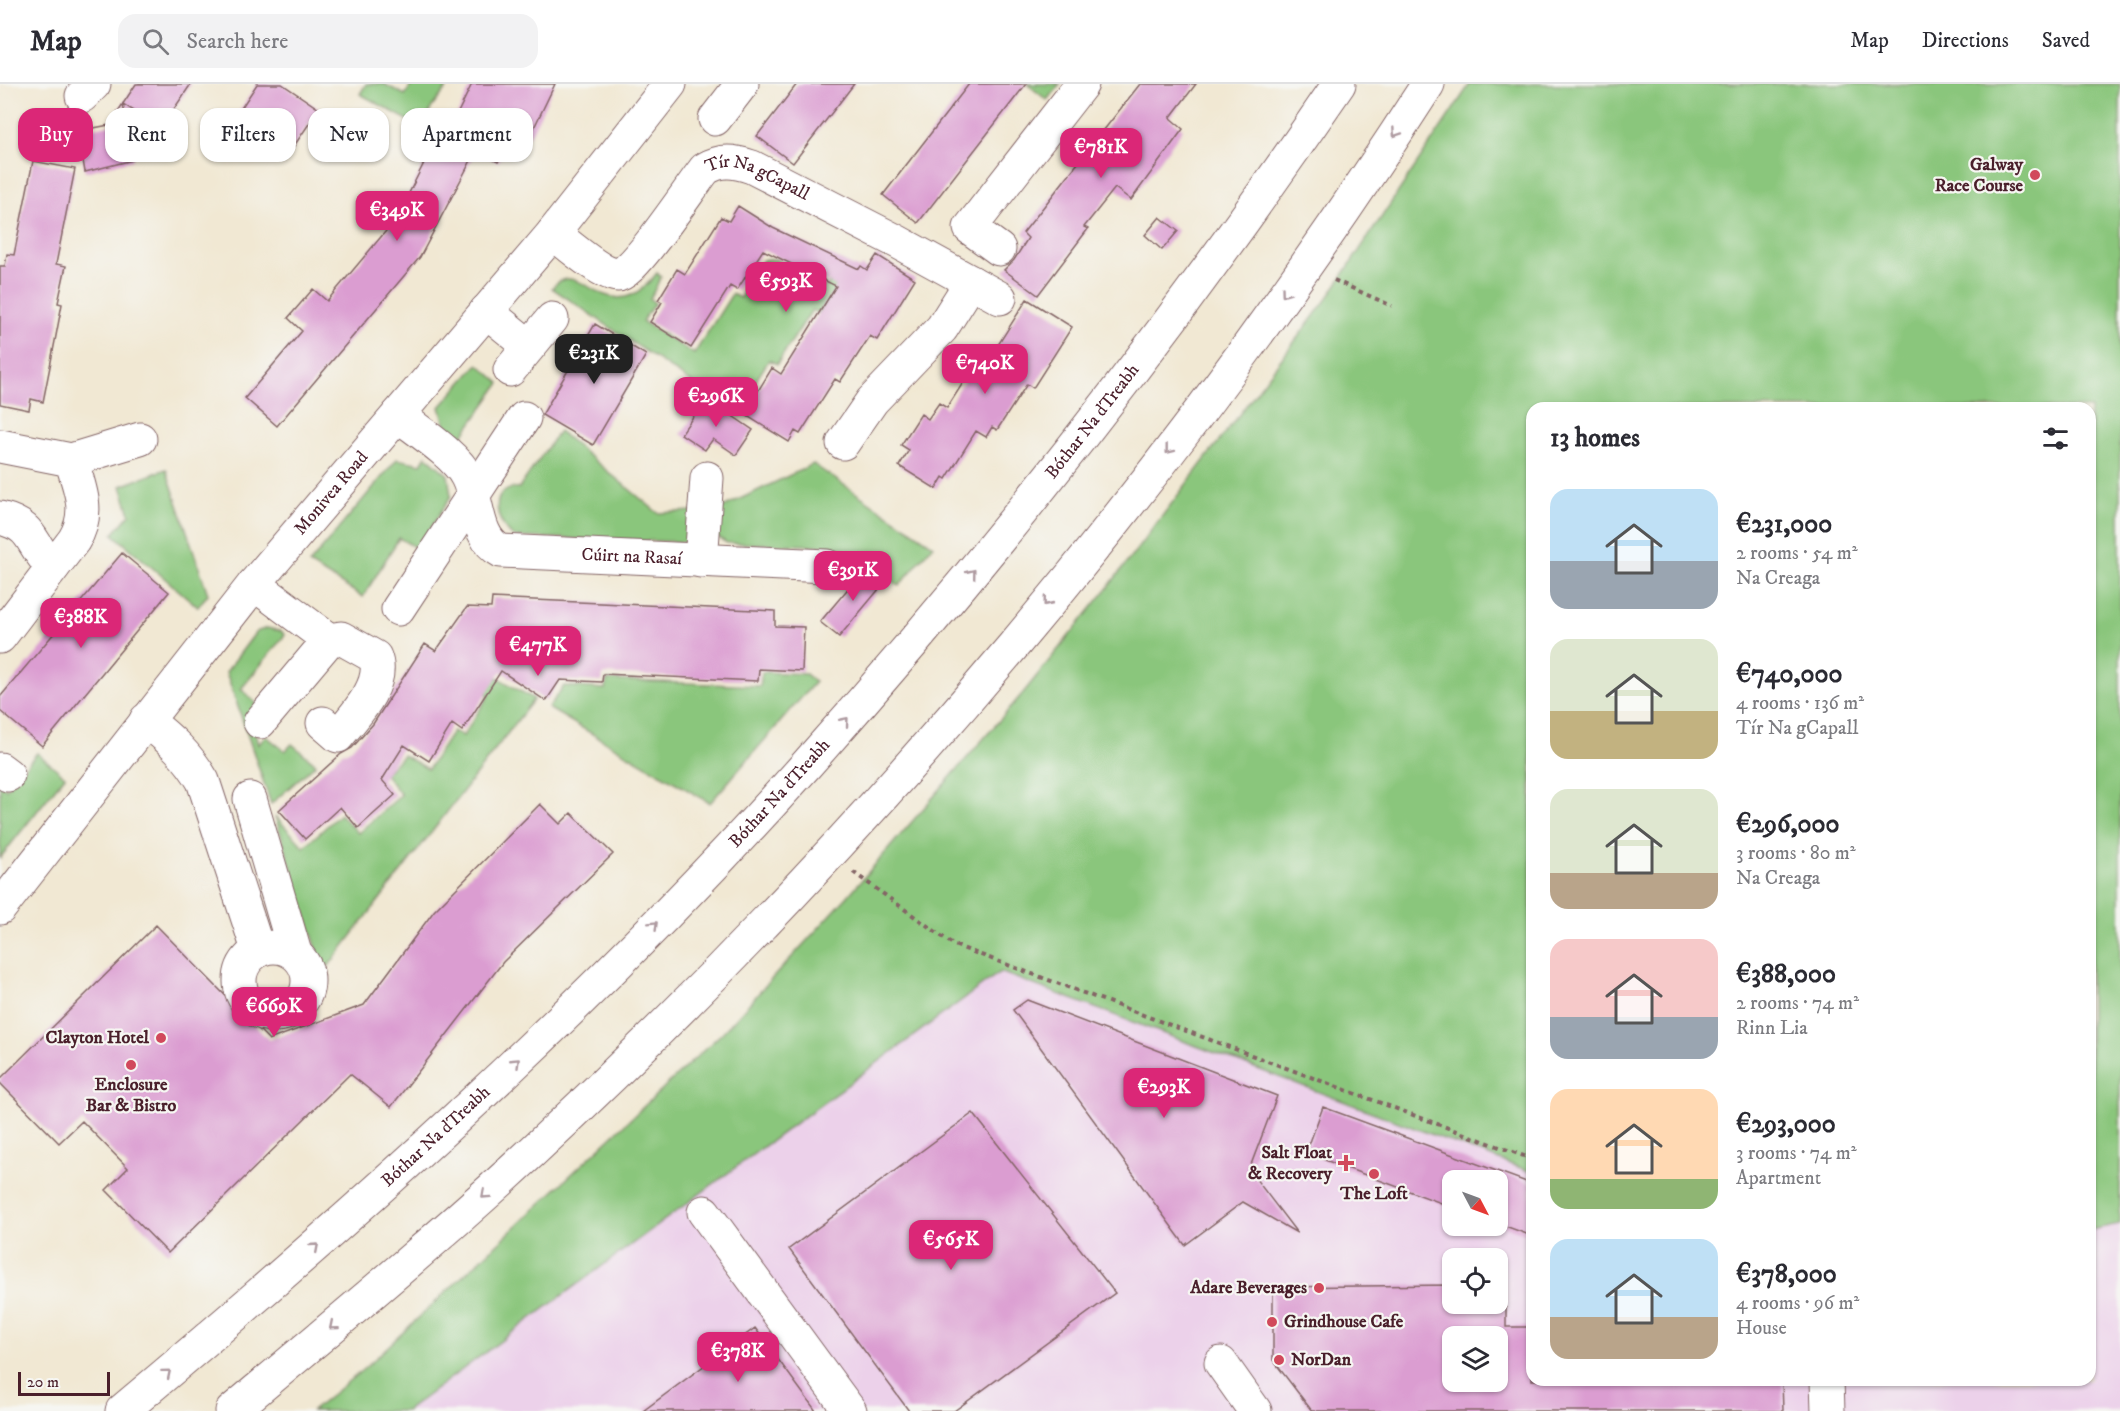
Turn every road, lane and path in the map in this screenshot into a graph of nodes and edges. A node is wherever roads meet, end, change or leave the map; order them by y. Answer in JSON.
{"nodes":[{"id":1,"x":670,"y":84,"type":"edge"},
{"id":2,"x":742,"y":84,"type":"edge"},
{"id":3,"x":1082,"y":84,"type":"edge"},
{"id":4,"x":1339,"y":84,"type":"edge"},
{"id":5,"x":1428,"y":84,"type":"edge"},
{"id":6,"x":715,"y":119,"type":"dead end"},
{"id":7,"x":552,"y":233,"type":"junction"},
{"id":8,"x":999,"y":249,"type":"dead end"},
{"id":9,"x":1304,"y":266,"type":"junction"},
{"id":10,"x":971,"y":282,"type":"junction"},
{"id":11,"x":1000,"y":298,"type":"dead end"},
{"id":12,"x":1392,"y":306,"type":"dead end"},
{"id":13,"x":486,"y":311,"type":"junction"},
{"id":14,"x":552,"y":319,"type":"dead end"},
{"id":15,"x":398,"y":415,"type":"junction"},
{"id":16,"x":524,"y":418,"type":"dead end"},
{"id":17,"x":140,"y":439,"type":"dead end"},
{"id":18,"x":843,"y":443,"type":"dead end"},
{"id":19,"x":0,"y":446,"type":"edge"},
{"id":20,"x":71,"y":460,"type":"junction"},
{"id":21,"x":707,"y":477,"type":"dead end"},
{"id":22,"x":473,"y":493,"type":"junction"},
{"id":23,"x":0,"y":518,"type":"edge"},
{"id":24,"x":701,"y":561,"type":"junction"},
{"id":25,"x":827,"y":566,"type":"dead end"},
{"id":26,"x":53,"y":567,"type":"junction"},
{"id":27,"x":254,"y":584,"type":"junction"},
{"id":28,"x":398,"y":609,"type":"dead end"},
{"id":29,"x":0,"y":637,"type":"edge"},
{"id":30,"x":329,"y":640,"type":"junction"},
{"id":31,"x":146,"y":720,"type":"junction"},
{"id":32,"x":260,"y":722,"type":"dead end"},
{"id":33,"x":322,"y":723,"type":"dead end"},
{"id":34,"x":250,"y":799,"type":"dead end"},
{"id":35,"x":828,"y":855,"type":"junction"},
{"id":36,"x":0,"y":908,"type":"edge"},
{"id":37,"x":258,"y":950,"type":"junction"},
{"id":38,"x":295,"y":952,"type":"junction"},
{"id":39,"x":1526,"y":1157,"type":"edge"},
{"id":40,"x":704,"y":1212,"type":"dead end"},
{"id":41,"x":1221,"y":1364,"type":"dead end"},
{"id":42,"x":1827,"y":1386,"type":"edge"},
{"id":43,"x":122,"y":1411,"type":"edge"},
{"id":44,"x":232,"y":1411,"type":"edge"},
{"id":45,"x":850,"y":1411,"type":"edge"},
{"id":46,"x":1255,"y":1411,"type":"edge"},
{"id":47,"x":1828,"y":1411,"type":"edge"}],
"edges":[{"from":1,"to":7,"type":"main road","name":"Monivea Road"},
{"from":2,"to":6,"type":"main road"},
{"from":3,"to":8,"type":"main road"},
{"from":43,"to":4,"type":"main road","name":"Bóthar Na dTreabh","one_way":true},
{"from":5,"to":9,"type":"main road","one_way":true},
{"from":7,"to":10,"type":"main road","name":"Tír Na gCapall"},
{"from":7,"to":13,"type":"main road","name":"Monivea Road"},
{"from":9,"to":12,"type":"path"},
{"from":9,"to":35,"type":"main road","one_way":true},
{"from":10,"to":11,"type":"main road","name":"Tír Na gCapall"},
{"from":10,"to":18,"type":"main road"},
{"from":13,"to":14,"type":"main road"},
{"from":13,"to":15,"type":"main road","name":"Monivea Road"},
{"from":15,"to":22,"type":"main road","name":"Cúirt na Rasaí"},
{"from":15,"to":27,"type":"main road","name":"Monivea Road"},
{"from":16,"to":22,"type":"main road"},
{"from":17,"to":20,"type":"main road"},
{"from":19,"to":20,"type":"main road"},
{"from":20,"to":26,"type":"main road"},
{"from":21,"to":24,"type":"main road"},
{"from":22,"to":24,"type":"main road","name":"Cúirt na Rasaí"},
{"from":22,"to":28,"type":"main road"},
{"from":23,"to":26,"type":"main road"},
{"from":24,"to":25,"type":"main road","name":"Cúirt na Rasaí"},
{"from":26,"to":29,"type":"main road"},
{"from":27,"to":30,"type":"main road"},
{"from":27,"to":31,"type":"main road","name":"Monivea Road"},
{"from":30,"to":32,"type":"main road"},
{"from":30,"to":33,"type":"main road"},
{"from":31,"to":36,"type":"main road","name":"Monivea Road"},
{"from":31,"to":37,"type":"main road"},
{"from":34,"to":38,"type":"main road"},
{"from":35,"to":39,"type":"path"},
{"from":35,"to":44,"type":"main road","one_way":true},
{"from":37,"to":38,"type":"main road"},
{"from":37,"to":38,"type":"main road"},
{"from":40,"to":45,"type":"main road"},
{"from":41,"to":46,"type":"main road"},
{"from":42,"to":47,"type":"main road"}]}
